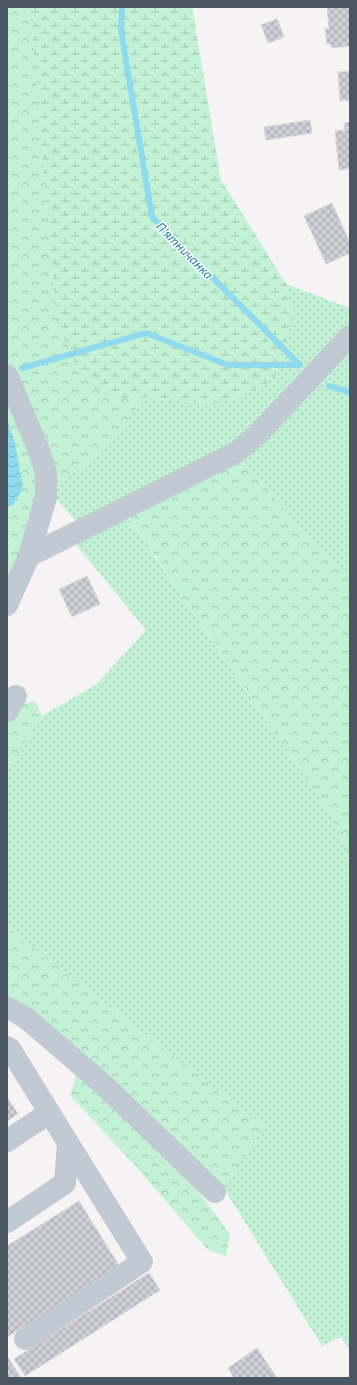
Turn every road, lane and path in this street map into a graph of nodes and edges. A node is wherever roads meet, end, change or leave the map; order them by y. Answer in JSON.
{"nodes":[{"id":1,"x":350,"y":336,"type":"edge"},
{"id":2,"x":7,"y":375,"type":"edge"},
{"id":3,"x":29,"y":556,"type":"junction"},
{"id":4,"x":7,"y":605,"type":"edge"},
{"id":5,"x":7,"y":1007,"type":"edge"},
{"id":6,"x":7,"y":1047,"type":"edge"},
{"id":7,"x":49,"y":1113,"type":"junction"},
{"id":8,"x":7,"y":1141,"type":"edge"},
{"id":9,"x":68,"y":1143,"type":"junction"},
{"id":10,"x":215,"y":1192,"type":"dead end"},
{"id":11,"x":7,"y":1222,"type":"edge"},
{"id":12,"x":25,"y":1339,"type":"dead end"}],
"edges":[{"from":1,"to":3,"type":"street"},
{"from":2,"to":3,"type":"street"},
{"from":3,"to":4,"type":"street"},
{"from":5,"to":10,"type":"street"},
{"from":6,"to":7,"type":"street"},
{"from":7,"to":8,"type":"street"},
{"from":7,"to":9,"type":"street"},
{"from":9,"to":11,"type":"street"},
{"from":9,"to":12,"type":"street"}]}
